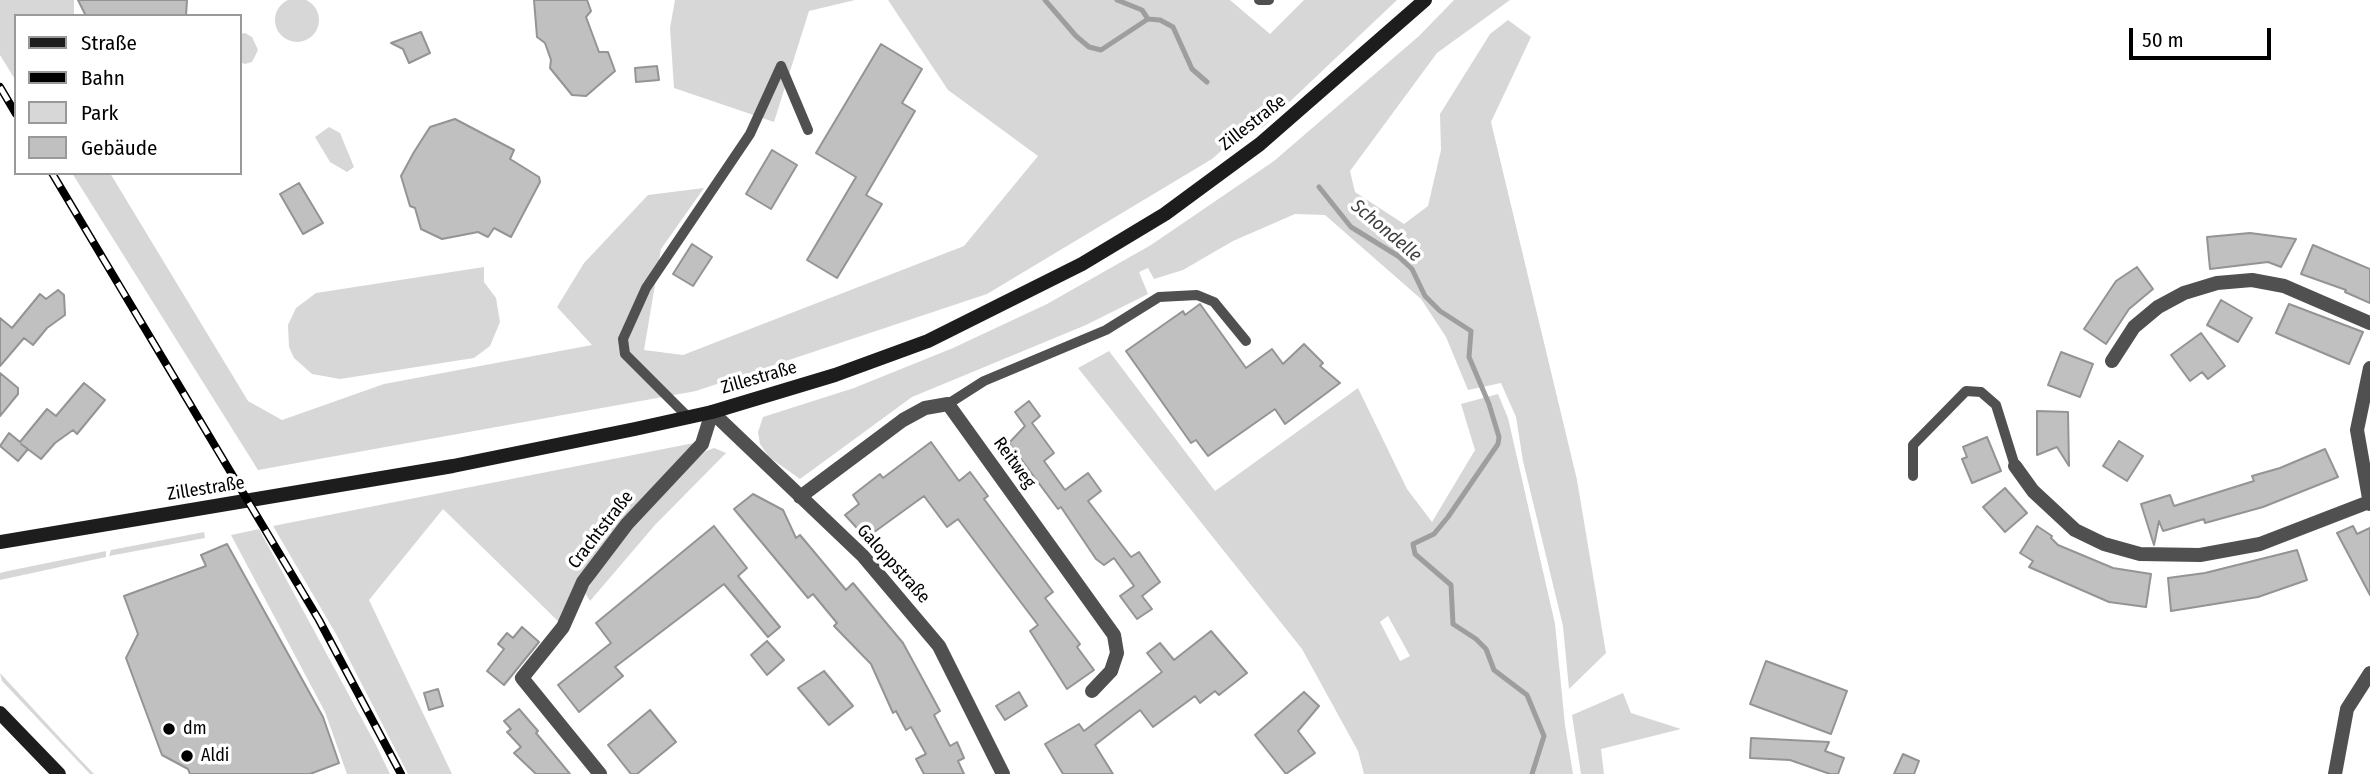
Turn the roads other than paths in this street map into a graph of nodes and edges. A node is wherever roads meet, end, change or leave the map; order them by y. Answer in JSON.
{"nodes":[{"id":1,"x":1259,"y":0,"type":"edge"},
{"id":2,"x":1269,"y":0,"type":"edge"},
{"id":3,"x":1425,"y":0,"type":"edge"},
{"id":4,"x":808,"y":130,"type":"dead end"},
{"id":5,"x":2370,"y":323,"type":"edge"},
{"id":6,"x":1246,"y":341,"type":"dead end"},
{"id":7,"x":2112,"y":361,"type":"dead end"},
{"id":8,"x":2370,"y":368,"type":"edge"},
{"id":9,"x":948,"y":404,"type":"junction"},
{"id":10,"x":712,"y":412,"type":"junction"},
{"id":11,"x":689,"y":418,"type":"junction"},
{"id":12,"x":2015,"y":466,"type":"joint"},
{"id":13,"x":1913,"y":476,"type":"dead end"},
{"id":14,"x":800,"y":498,"type":"junction"},
{"id":15,"x":2369,"y":503,"type":"edge"},
{"id":16,"x":7,"y":541,"type":"edge"},
{"id":17,"x":0,"y":548,"type":"edge"},
{"id":18,"x":2370,"y":673,"type":"edge"},
{"id":19,"x":1093,"y":691,"type":"dead end"},
{"id":20,"x":0,"y":713,"type":"edge"},
{"id":21,"x":59,"y":774,"type":"edge"},
{"id":22,"x":600,"y":774,"type":"edge"},
{"id":23,"x":1003,"y":774,"type":"edge"},
{"id":24,"x":2335,"y":774,"type":"edge"}],
"edges":[{"from":1,"to":2,"type":"lane"},
{"from":3,"to":10,"type":"main road","name":"Zillestraße"},
{"from":4,"to":11,"type":"lane"},
{"from":5,"to":7,"type":"street"},
{"from":6,"to":9,"type":"lane"},
{"from":8,"to":15,"type":"street"},
{"from":9,"to":14,"type":"street"},
{"from":9,"to":19,"type":"street","name":"Reitweg"},
{"from":10,"to":11,"type":"main road","name":"Zillestraße"},
{"from":10,"to":14,"type":"street","name":"Galoppstraße"},
{"from":10,"to":22,"type":"street","name":"Crachtstraße"},
{"from":11,"to":16,"type":"main road","name":"Zillestraße"},
{"from":12,"to":13,"type":"lane"},
{"from":12,"to":15,"type":"street"},
{"from":14,"to":23,"type":"street","name":"Galoppstraße"},
{"from":16,"to":17,"type":"main road"},
{"from":18,"to":24,"type":"street"},
{"from":20,"to":21,"type":"main road"}]}
